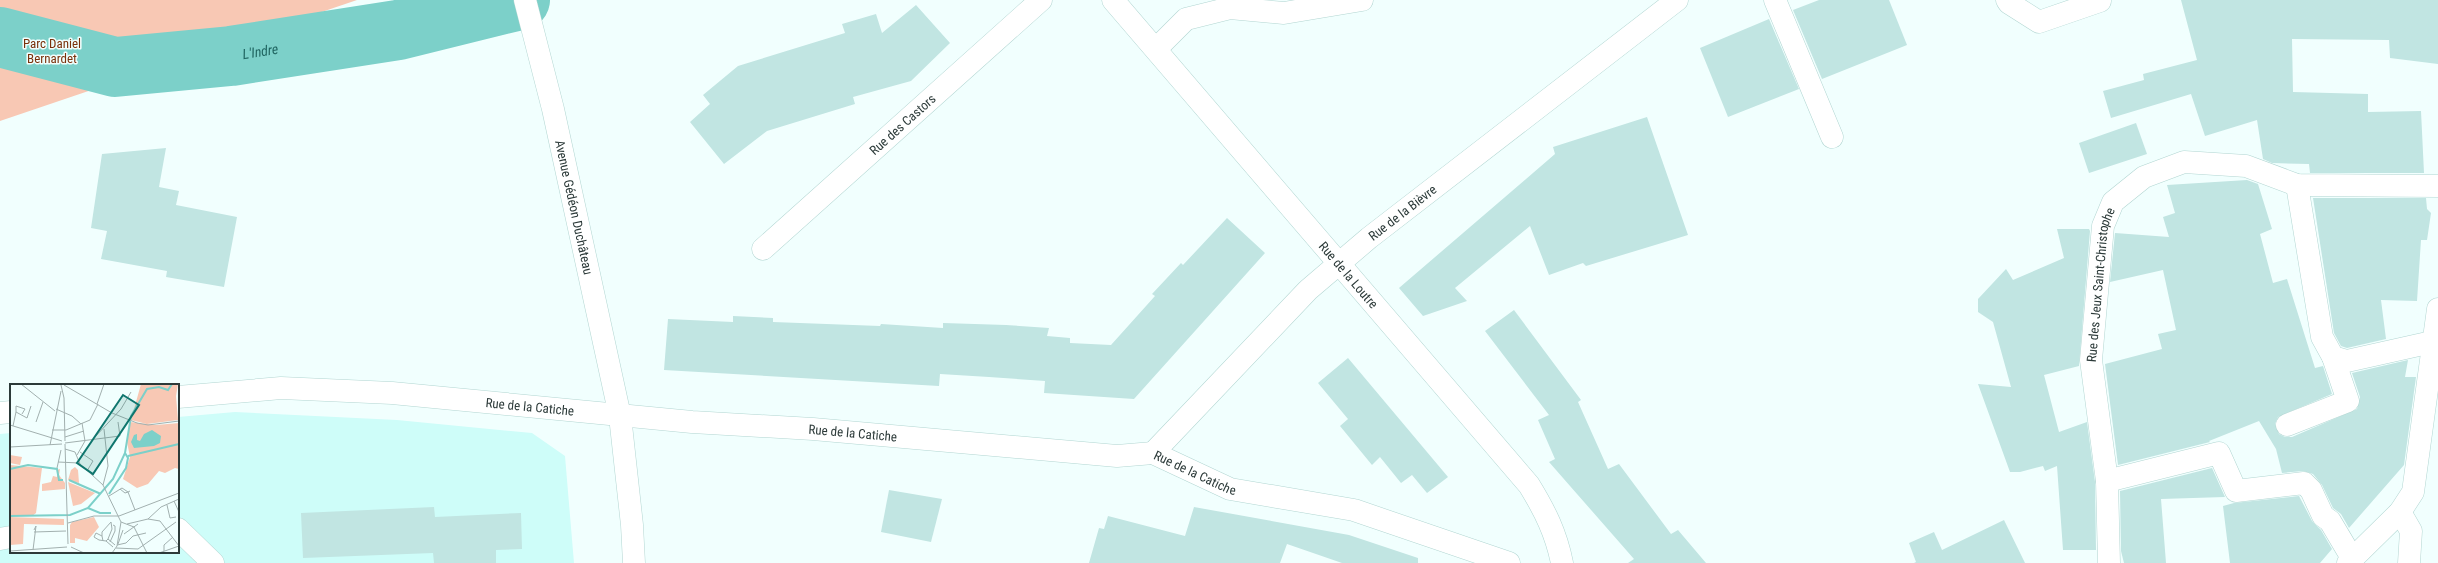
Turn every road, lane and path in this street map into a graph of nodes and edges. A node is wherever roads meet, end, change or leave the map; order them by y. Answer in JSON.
{"nodes":[{"id":1,"x":525,"y":0,"type":"edge"},
{"id":2,"x":1041,"y":0,"type":"edge"},
{"id":3,"x":1113,"y":0,"type":"edge"},
{"id":4,"x":1362,"y":0,"type":"edge"},
{"id":5,"x":1677,"y":0,"type":"edge"},
{"id":6,"x":1775,"y":0,"type":"edge"},
{"id":7,"x":2007,"y":0,"type":"edge"},
{"id":8,"x":2100,"y":1,"type":"edge"},
{"id":9,"x":1156,"y":49,"type":"junction"},
{"id":10,"x":1832,"y":137,"type":"dead end"},
{"id":11,"x":2297,"y":185,"type":"junction"},
{"id":12,"x":2438,"y":186,"type":"edge"},
{"id":13,"x":763,"y":249,"type":"dead end"},
{"id":14,"x":1340,"y":263,"type":"junction"},
{"id":15,"x":2438,"y":309,"type":"edge"},
{"id":16,"x":2432,"y":342,"type":"junction"},
{"id":17,"x":2333,"y":357,"type":"junction"},
{"id":18,"x":179,"y":398,"type":"edge"},
{"id":19,"x":10,"y":412,"type":"edge"},
{"id":20,"x":0,"y":413,"type":"edge"},
{"id":21,"x":620,"y":416,"type":"junction"},
{"id":22,"x":2287,"y":426,"type":"dead end"},
{"id":23,"x":1153,"y":453,"type":"junction"},
{"id":24,"x":2107,"y":481,"type":"junction"},
{"id":25,"x":2400,"y":512,"type":"junction"},
{"id":26,"x":179,"y":530,"type":"edge"},
{"id":27,"x":10,"y":537,"type":"edge"},
{"id":28,"x":0,"y":538,"type":"edge"},
{"id":29,"x":2350,"y":560,"type":"edge"},
{"id":30,"x":213,"y":563,"type":"edge"},
{"id":31,"x":634,"y":563,"type":"edge"},
{"id":32,"x":1509,"y":563,"type":"edge"},
{"id":33,"x":1562,"y":563,"type":"edge"},
{"id":34,"x":2109,"y":563,"type":"edge"},
{"id":35,"x":2409,"y":563,"type":"edge"}],
"edges":[{"from":1,"to":21,"type":"street","name":"Avenue Gédéon Duchâteau"},
{"from":2,"to":13,"type":"street","name":"Rue des Castors"},
{"from":3,"to":9,"type":"street","name":"Rue de la Loutre"},
{"from":4,"to":9,"type":"street"},
{"from":5,"to":14,"type":"street","name":"Rue de la Bièvre"},
{"from":6,"to":10,"type":"street"},
{"from":7,"to":8,"type":"street"},
{"from":9,"to":14,"type":"street","name":"Rue de la Loutre"},
{"from":11,"to":12,"type":"street","name":"Rue des Jeux Saint-Christophe"},
{"from":11,"to":17,"type":"street"},
{"from":11,"to":24,"type":"street","name":"Rue des Jeux Saint-Christophe"},
{"from":14,"to":23,"type":"street","name":"Rue de la Bièvre"},
{"from":14,"to":33,"type":"street","name":"Rue de la Loutre"},
{"from":15,"to":16,"type":"street"},
{"from":16,"to":17,"type":"street"},
{"from":16,"to":25,"type":"street"},
{"from":17,"to":22,"type":"street"},
{"from":18,"to":21,"type":"street","name":"Rue de la Catiche"},
{"from":19,"to":20,"type":"street"},
{"from":21,"to":23,"type":"street","name":"Rue de la Catiche"},
{"from":21,"to":31,"type":"street","name":"Avenue Gédéon Duchâteau"},
{"from":23,"to":32,"type":"street","name":"Rue de la Catiche"},
{"from":24,"to":29,"type":"street"},
{"from":24,"to":34,"type":"street","name":"Rue des Jeux Saint-Christophe"},
{"from":25,"to":29,"type":"street"},
{"from":25,"to":35,"type":"street"},
{"from":26,"to":30,"type":"street"},
{"from":27,"to":28,"type":"street"}]}
